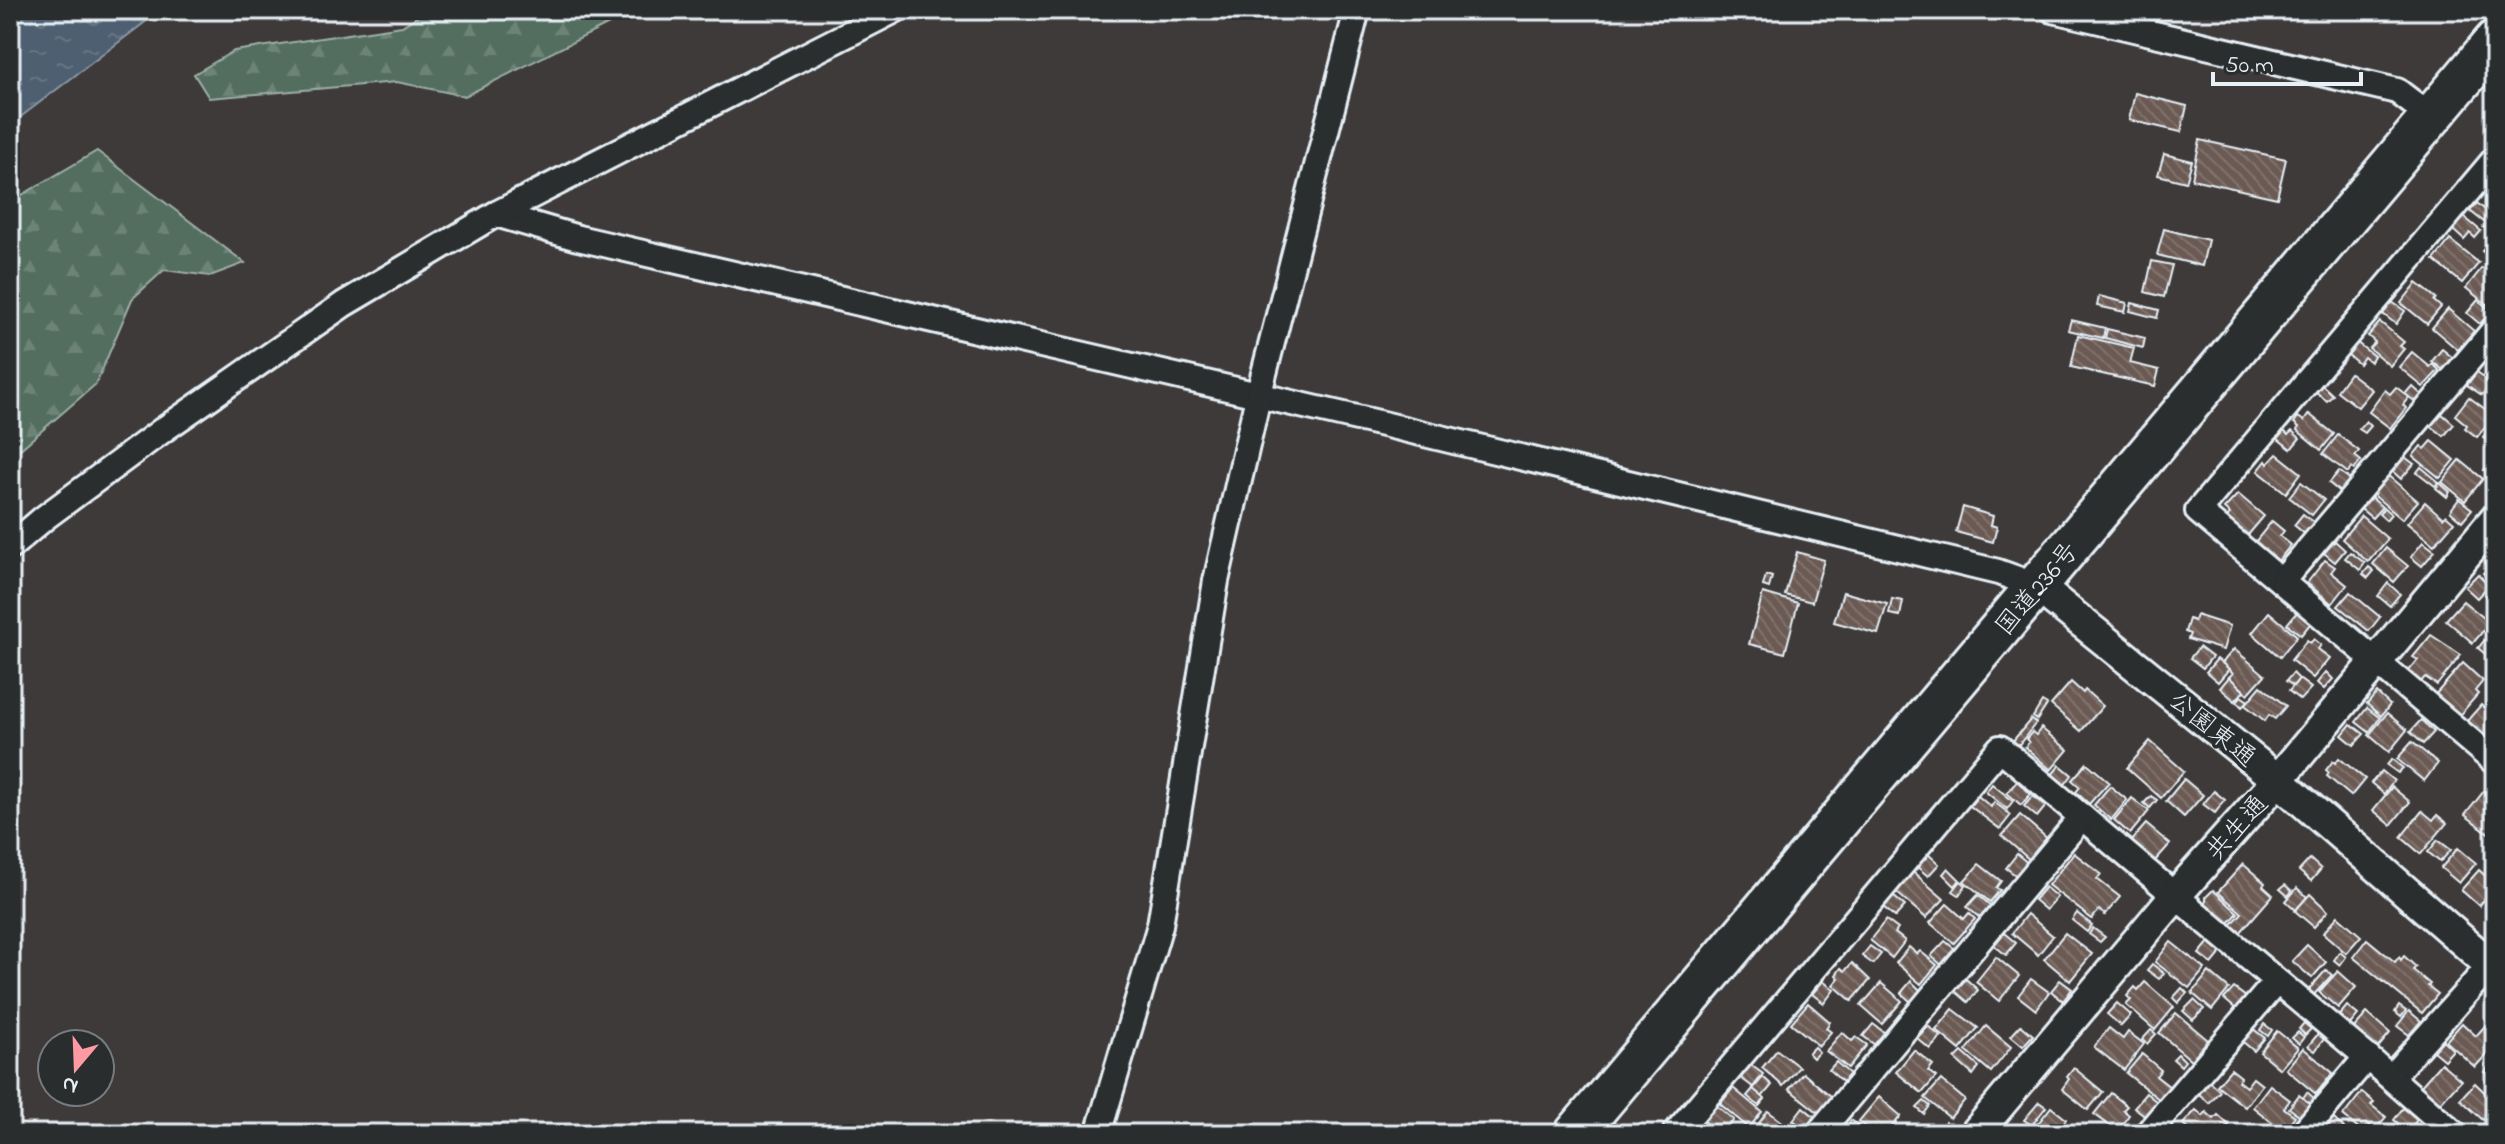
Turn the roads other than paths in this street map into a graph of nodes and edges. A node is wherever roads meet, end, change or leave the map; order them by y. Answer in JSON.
{"nodes":[{"id":1,"x":895,"y":10,"type":"edge"},
{"id":2,"x":1357,"y":10,"type":"edge"},
{"id":3,"x":2053,"y":10,"type":"edge"},
{"id":4,"x":2495,"y":41,"type":"edge"},
{"id":5,"x":2431,"y":117,"type":"junction"},
{"id":6,"x":2495,"y":159,"type":"edge"},
{"id":7,"x":496,"y":214,"type":"junction"},
{"id":8,"x":2495,"y":329,"type":"edge"},
{"id":9,"x":1258,"y":397,"type":"junction"},
{"id":10,"x":2495,"y":519,"type":"edge"},
{"id":11,"x":10,"y":547,"type":"edge"},
{"id":12,"x":2282,"y":581,"type":"junction"},
{"id":13,"x":2037,"y":586,"type":"junction"},
{"id":14,"x":2376,"y":660,"type":"junction"},
{"id":15,"x":2495,"y":762,"type":"edge"},
{"id":16,"x":2278,"y":780,"type":"junction"},
{"id":17,"x":2082,"y":817,"type":"junction"},
{"id":18,"x":2175,"y":896,"type":"junction"},
{"id":19,"x":2494,"y":965,"type":"edge"},
{"id":20,"x":2276,"y":982,"type":"junction"},
{"id":21,"x":2367,"y":1057,"type":"junction"},
{"id":22,"x":2391,"y":1077,"type":"junction"},
{"id":23,"x":1098,"y":1134,"type":"edge"},
{"id":24,"x":1575,"y":1134,"type":"edge"},
{"id":25,"x":1675,"y":1134,"type":"edge"},
{"id":26,"x":1818,"y":1134,"type":"edge"},
{"id":27,"x":1975,"y":1134,"type":"edge"},
{"id":28,"x":2147,"y":1134,"type":"edge"},
{"id":29,"x":2302,"y":1134,"type":"edge"},
{"id":30,"x":2455,"y":1134,"type":"edge"}],
"edges":[{"from":1,"to":7,"type":"street"},
{"from":2,"to":9,"type":"street"},
{"from":3,"to":5,"type":"street"},
{"from":4,"to":5,"type":"highway","name":"国道236号"},
{"from":5,"to":13,"type":"highway","name":"国道236号"},
{"from":6,"to":12,"type":"street"},
{"from":7,"to":9,"type":"street"},
{"from":7,"to":11,"type":"street"},
{"from":8,"to":12,"type":"street"},
{"from":9,"to":13,"type":"street"},
{"from":9,"to":23,"type":"street"},
{"from":10,"to":14,"type":"street","name":"共生通"},
{"from":12,"to":14,"type":"street"},
{"from":13,"to":16,"type":"street","name":"公園東通"},
{"from":13,"to":24,"type":"highway","name":"国道236号"},
{"from":14,"to":15,"type":"street"},
{"from":14,"to":16,"type":"street","name":"共生通"},
{"from":16,"to":18,"type":"street","name":"共生通"},
{"from":16,"to":19,"type":"street","name":"公園東通"},
{"from":17,"to":18,"type":"street"},
{"from":17,"to":25,"type":"street"},
{"from":17,"to":26,"type":"street"},
{"from":18,"to":20,"type":"street"},
{"from":18,"to":27,"type":"street","name":"共生通"},
{"from":19,"to":22,"type":"street"},
{"from":20,"to":21,"type":"street"},
{"from":20,"to":28,"type":"street"},
{"from":21,"to":22,"type":"street"},
{"from":21,"to":29,"type":"street"},
{"from":22,"to":30,"type":"street"}]}
